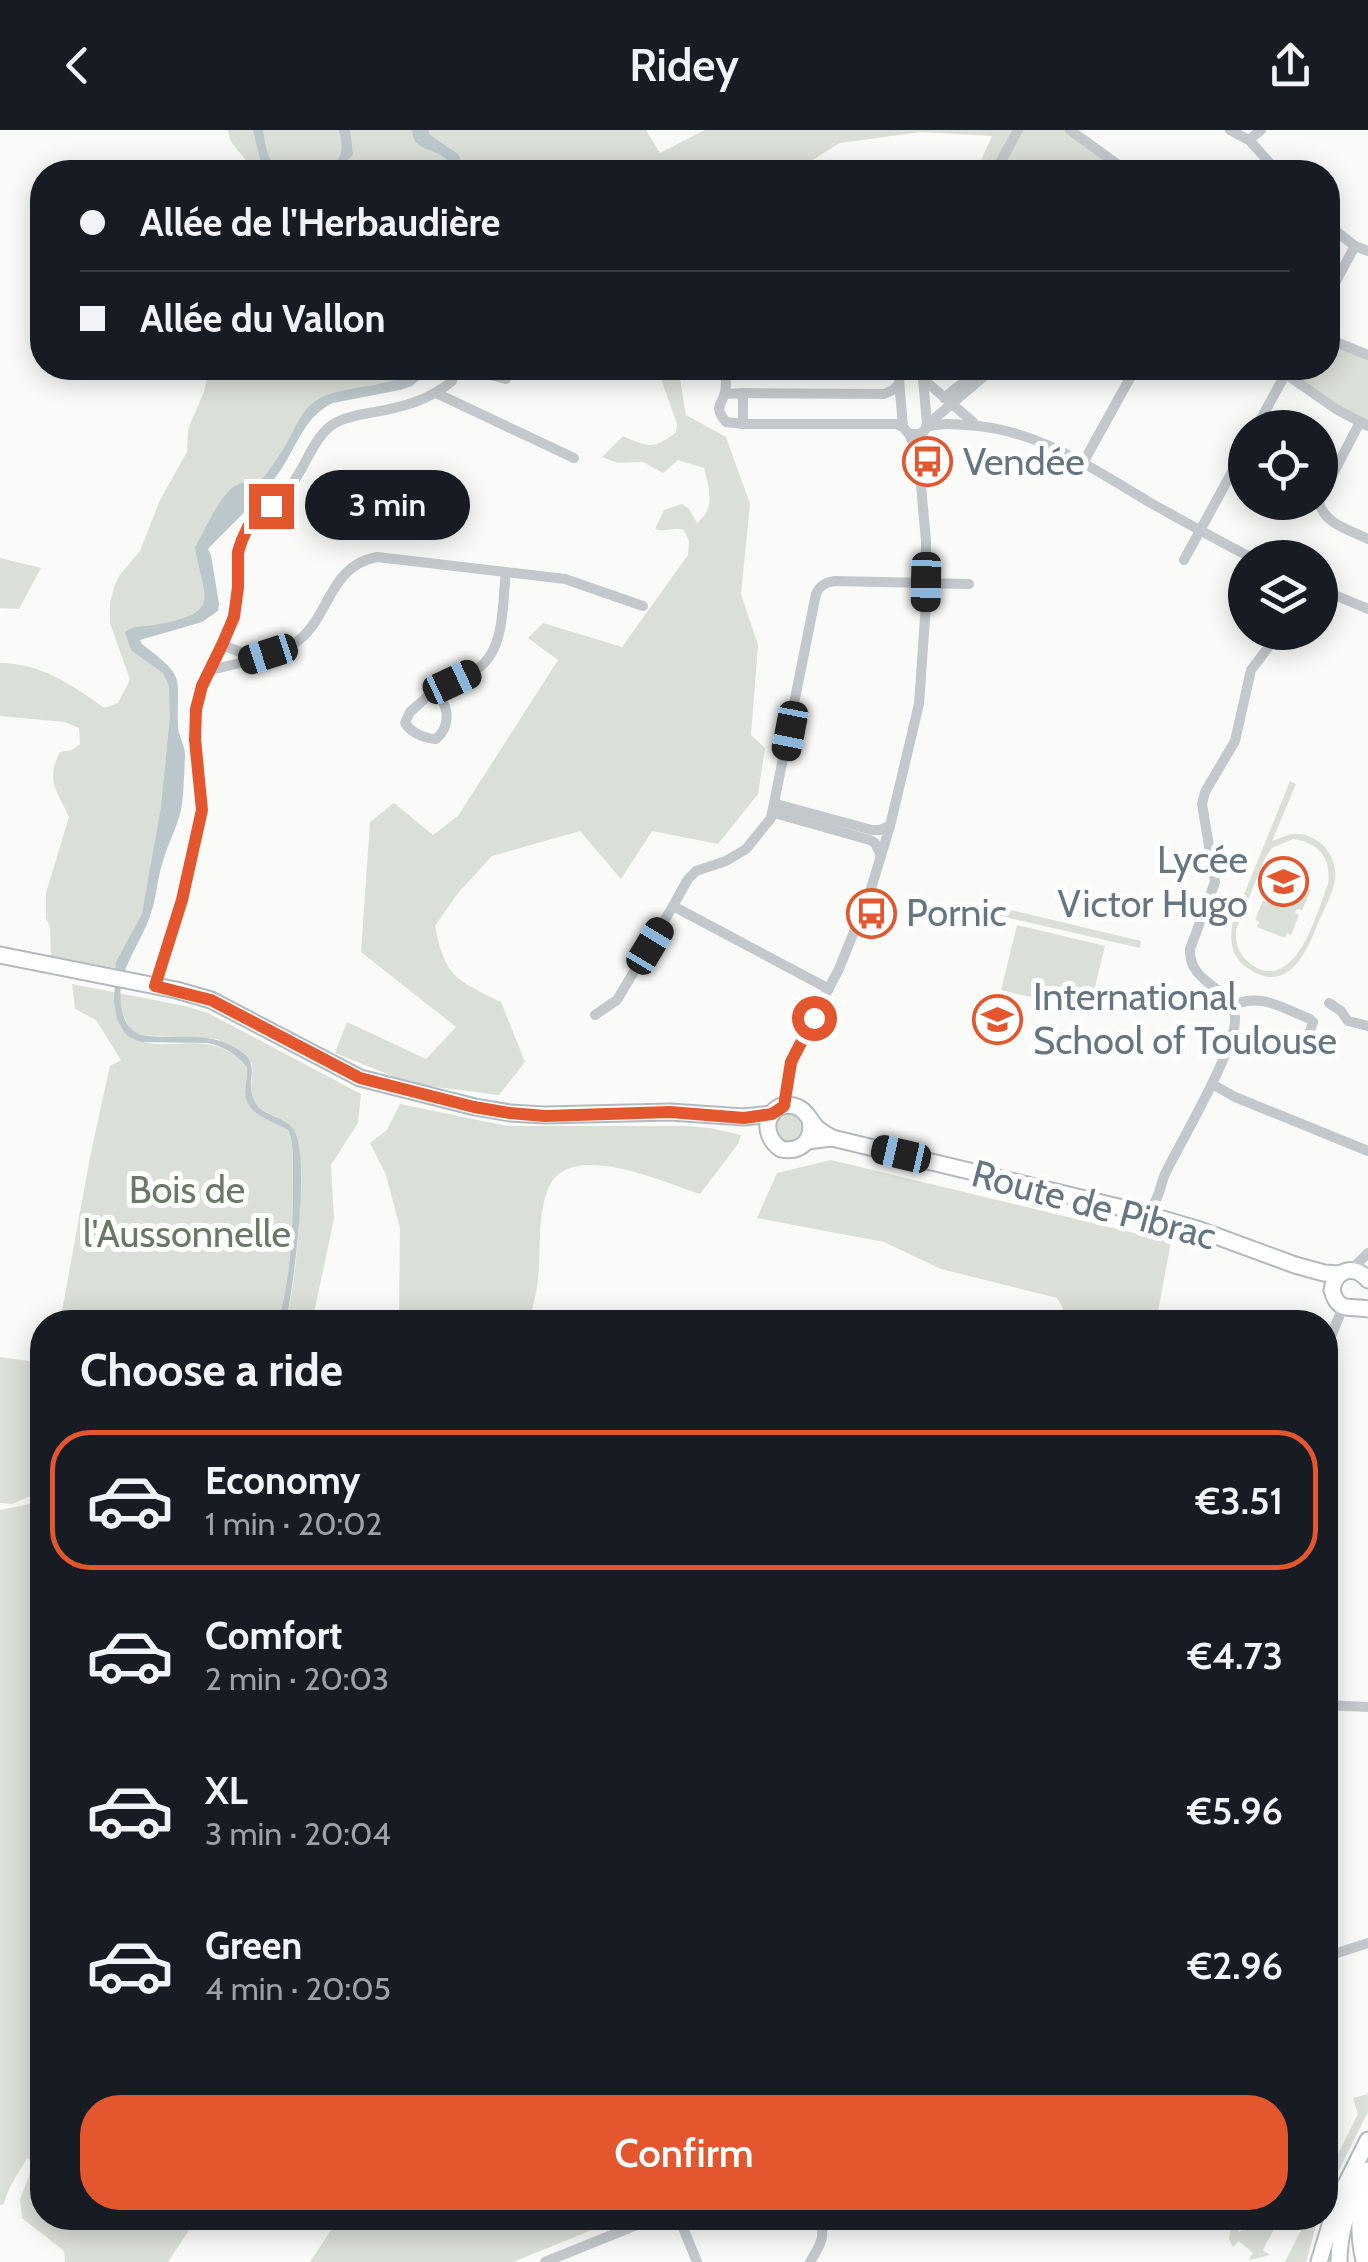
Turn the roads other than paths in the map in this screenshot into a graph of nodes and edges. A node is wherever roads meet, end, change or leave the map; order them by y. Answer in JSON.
{"nodes":[{"id":1,"x":1018,"y":130,"type":"edge"},
{"id":2,"x":1070,"y":130,"type":"edge"},
{"id":3,"x":1230,"y":130,"type":"edge"},
{"id":4,"x":1261,"y":130,"type":"edge"},
{"id":5,"x":1250,"y":140,"type":"junction"},
{"id":6,"x":1002,"y":160,"type":"edge"},
{"id":7,"x":1111,"y":160,"type":"edge"},
{"id":8,"x":1268,"y":160,"type":"edge"},
{"id":9,"x":1340,"y":234,"type":"edge"},
{"id":10,"x":1355,"y":246,"type":"junction"},
{"id":11,"x":1368,"y":251,"type":"edge"},
{"id":12,"x":1340,"y":274,"type":"edge"},
{"id":13,"x":1340,"y":344,"type":"edge"},
{"id":14,"x":1368,"y":355,"type":"edge"},
{"id":15,"x":452,"y":380,"type":"edge"},
{"id":16,"x":726,"y":380,"type":"edge"},
{"id":17,"x":900,"y":380,"type":"edge"},
{"id":18,"x":916,"y":380,"type":"edge"},
{"id":19,"x":924,"y":380,"type":"edge"},
{"id":20,"x":971,"y":380,"type":"edge"},
{"id":21,"x":1129,"y":380,"type":"edge"},
{"id":22,"x":1279,"y":380,"type":"edge"},
{"id":23,"x":1297,"y":380,"type":"edge"},
{"id":24,"x":900,"y":384,"type":"junction"},
{"id":25,"x":436,"y":393,"type":"junction"},
{"id":26,"x":726,"y":394,"type":"junction"},
{"id":27,"x":743,"y":394,"type":"junction"},
{"id":28,"x":948,"y":402,"type":"junction"},
{"id":29,"x":1265,"y":410,"type":"edge"},
{"id":30,"x":742,"y":424,"type":"junction"},
{"id":31,"x":1364,"y":424,"type":"edge"},
{"id":32,"x":978,"y":425,"type":"junction"},
{"id":33,"x":925,"y":428,"type":"junction"},
{"id":34,"x":906,"y":431,"type":"junction"},
{"id":35,"x":918,"y":452,"type":"junction"},
{"id":36,"x":574,"y":458,"type":"dead end"},
{"id":37,"x":1084,"y":463,"type":"junction"},
{"id":38,"x":1338,"y":470,"type":"edge"},
{"id":39,"x":1228,"y":480,"type":"edge"},
{"id":40,"x":1331,"y":520,"type":"edge"},
{"id":41,"x":1201,"y":531,"type":"junction"},
{"id":42,"x":1368,"y":539,"type":"edge"},
{"id":43,"x":1228,"y":545,"type":"edge"},
{"id":44,"x":1184,"y":560,"type":"dead end"},
{"id":45,"x":506,"y":572,"type":"junction"},
{"id":46,"x":926,"y":582,"type":"junction"},
{"id":47,"x":968,"y":584,"type":"dead end"},
{"id":48,"x":1338,"y":596,"type":"edge"},
{"id":49,"x":643,"y":606,"type":"dead end"},
{"id":50,"x":1368,"y":609,"type":"edge"},
{"id":51,"x":222,"y":645,"type":"junction"},
{"id":52,"x":1266,"y":650,"type":"edge"},
{"id":53,"x":268,"y":654,"type":"junction"},
{"id":54,"x":209,"y":670,"type":"junction"},
{"id":55,"x":440,"y":697,"type":"junction"},
{"id":56,"x":775,"y":808,"type":"junction"},
{"id":57,"x":890,"y":826,"type":"junction"},
{"id":58,"x":882,"y":856,"type":"junction"},
{"id":59,"x":673,"y":906,"type":"junction"},
{"id":60,"x":0,"y":955,"type":"edge"},
{"id":61,"x":155,"y":986,"type":"junction"},
{"id":62,"x":829,"y":989,"type":"junction"},
{"id":63,"x":1328,"y":1004,"type":"dead end"},
{"id":64,"x":1232,"y":1006,"type":"junction"},
{"id":65,"x":595,"y":1015,"type":"dead end"},
{"id":66,"x":1368,"y":1026,"type":"edge"},
{"id":67,"x":1310,"y":1031,"type":"dead end"},
{"id":68,"x":1212,"y":1084,"type":"junction"},
{"id":69,"x":784,"y":1109,"type":"junction"},
{"id":70,"x":744,"y":1118,"type":"junction"},
{"id":71,"x":810,"y":1120,"type":"junction"},
{"id":72,"x":767,"y":1132,"type":"junction"},
{"id":73,"x":832,"y":1138,"type":"junction"},
{"id":74,"x":808,"y":1141,"type":"junction"},
{"id":75,"x":1368,"y":1151,"type":"edge"},
{"id":76,"x":1139,"y":1212,"type":"junction"},
{"id":77,"x":1368,"y":1253,"type":"edge"},
{"id":78,"x":1295,"y":1265,"type":"junction"},
{"id":79,"x":1345,"y":1272,"type":"junction"},
{"id":80,"x":1368,"y":1278,"type":"edge"},
{"id":81,"x":1332,"y":1290,"type":"junction"},
{"id":82,"x":1360,"y":1305,"type":"edge"},
{"id":83,"x":1338,"y":1334,"type":"edge"},
{"id":84,"x":1338,"y":1705,"type":"edge"},
{"id":85,"x":1368,"y":1707,"type":"edge"},
{"id":86,"x":1367,"y":1943,"type":"edge"},
{"id":87,"x":1338,"y":1953,"type":"edge"},
{"id":88,"x":1368,"y":2140,"type":"edge"},
{"id":89,"x":1368,"y":2170,"type":"edge"},
{"id":90,"x":1368,"y":2183,"type":"edge"},
{"id":91,"x":1338,"y":2200,"type":"edge"},
{"id":92,"x":624,"y":2230,"type":"edge"},
{"id":93,"x":685,"y":2230,"type":"edge"},
{"id":94,"x":823,"y":2230,"type":"edge"},
{"id":95,"x":1329,"y":2230,"type":"edge"},
{"id":96,"x":545,"y":2262,"type":"edge"},
{"id":97,"x":697,"y":2262,"type":"edge"},
{"id":98,"x":810,"y":2262,"type":"edge"},
{"id":99,"x":1319,"y":2262,"type":"edge"},
{"id":100,"x":1339,"y":2262,"type":"edge"},
{"id":101,"x":1367,"y":2262,"type":"edge"}],
"edges":[{"from":1,"to":6,"type":"street"},
{"from":2,"to":7,"type":"street"},
{"from":3,"to":5,"type":"street"},
{"from":4,"to":5,"type":"street"},
{"from":5,"to":8,"type":"street"},
{"from":9,"to":10,"type":"street"},
{"from":10,"to":11,"type":"street"},
{"from":10,"to":12,"type":"street"},
{"from":13,"to":14,"type":"street"},
{"from":15,"to":25,"type":"street"},
{"from":16,"to":26,"type":"street"},
{"from":17,"to":24,"type":"street"},
{"from":18,"to":33,"type":"street"},
{"from":19,"to":28,"type":"street"},
{"from":20,"to":28,"type":"street"},
{"from":21,"to":37,"type":"street"},
{"from":22,"to":29,"type":"street"},
{"from":23,"to":31,"type":"street"},
{"from":24,"to":27,"type":"street"},
{"from":24,"to":34,"type":"street"},
{"from":25,"to":36,"type":"street"},
{"from":25,"to":51,"type":"street"},
{"from":26,"to":27,"type":"street"},
{"from":26,"to":30,"type":"street"},
{"from":27,"to":30,"type":"street"},
{"from":28,"to":32,"type":"street"},
{"from":28,"to":33,"type":"street"},
{"from":30,"to":34,"type":"street"},
{"from":31,"to":38,"type":"street"},
{"from":32,"to":33,"type":"street"},
{"from":32,"to":37,"type":"street"},
{"from":33,"to":34,"type":"street"},
{"from":33,"to":35,"type":"street"},
{"from":34,"to":35,"type":"street"},
{"from":35,"to":46,"type":"street"},
{"from":37,"to":41,"type":"street"},
{"from":39,"to":41,"type":"street"},
{"from":40,"to":42,"type":"street"},
{"from":41,"to":43,"type":"street"},
{"from":41,"to":44,"type":"street"},
{"from":45,"to":49,"type":"street"},
{"from":45,"to":53,"type":"street"},
{"from":45,"to":55,"type":"street"},
{"from":46,"to":47,"type":"street"},
{"from":46,"to":56,"type":"street"},
{"from":46,"to":57,"type":"street"},
{"from":48,"to":50,"type":"street"},
{"from":51,"to":53,"type":"street"},
{"from":51,"to":54,"type":"street"},
{"from":52,"to":64,"type":"street"},
{"from":53,"to":54,"type":"street"},
{"from":54,"to":61,"type":"street"},
{"from":55,"to":55,"type":"street"},
{"from":56,"to":57,"type":"street"},
{"from":56,"to":58,"type":"street"},
{"from":56,"to":59,"type":"street"},
{"from":57,"to":58,"type":"street"},
{"from":58,"to":62,"type":"street"},
{"from":59,"to":62,"type":"street"},
{"from":59,"to":65,"type":"street"},
{"from":60,"to":61,"type":"main road"},
{"from":61,"to":70,"type":"main road"},
{"from":62,"to":69,"type":"street"},
{"from":63,"to":66,"type":"street"},
{"from":64,"to":67,"type":"street"},
{"from":64,"to":68,"type":"street"},
{"from":68,"to":75,"type":"street"},
{"from":68,"to":76,"type":"street"},
{"from":69,"to":70,"type":"main road"},
{"from":69,"to":71,"type":"main road"},
{"from":69,"to":72,"type":"main road"},
{"from":70,"to":72,"type":"main road"},
{"from":71,"to":73,"type":"main road","name":"Route de Pibrac"},
{"from":71,"to":74,"type":"main road"},
{"from":72,"to":74,"type":"main road"},
{"from":73,"to":74,"type":"main road","name":"Route de Pibrac"},
{"from":73,"to":76,"type":"main road","name":"Route de Pibrac"},
{"from":76,"to":78,"type":"main road","name":"Route de Pibrac"},
{"from":77,"to":79,"type":"street"},
{"from":78,"to":79,"type":"main road","name":"Route de Pibrac"},
{"from":78,"to":81,"type":"main road","name":"Route de Pibrac"},
{"from":79,"to":80,"type":"main road","name":"Route de Pibrac"},
{"from":79,"to":81,"type":"main road"},
{"from":81,"to":82,"type":"main road"},
{"from":82,"to":83,"type":"street"},
{"from":84,"to":85,"type":"street"},
{"from":86,"to":87,"type":"street"},
{"from":88,"to":91,"type":"main road"},
{"from":89,"to":100,"type":"main road"},
{"from":90,"to":101,"type":"highway"},
{"from":92,"to":96,"type":"street"},
{"from":93,"to":97,"type":"street"},
{"from":94,"to":98,"type":"street"},
{"from":95,"to":99,"type":"main road"}]}
